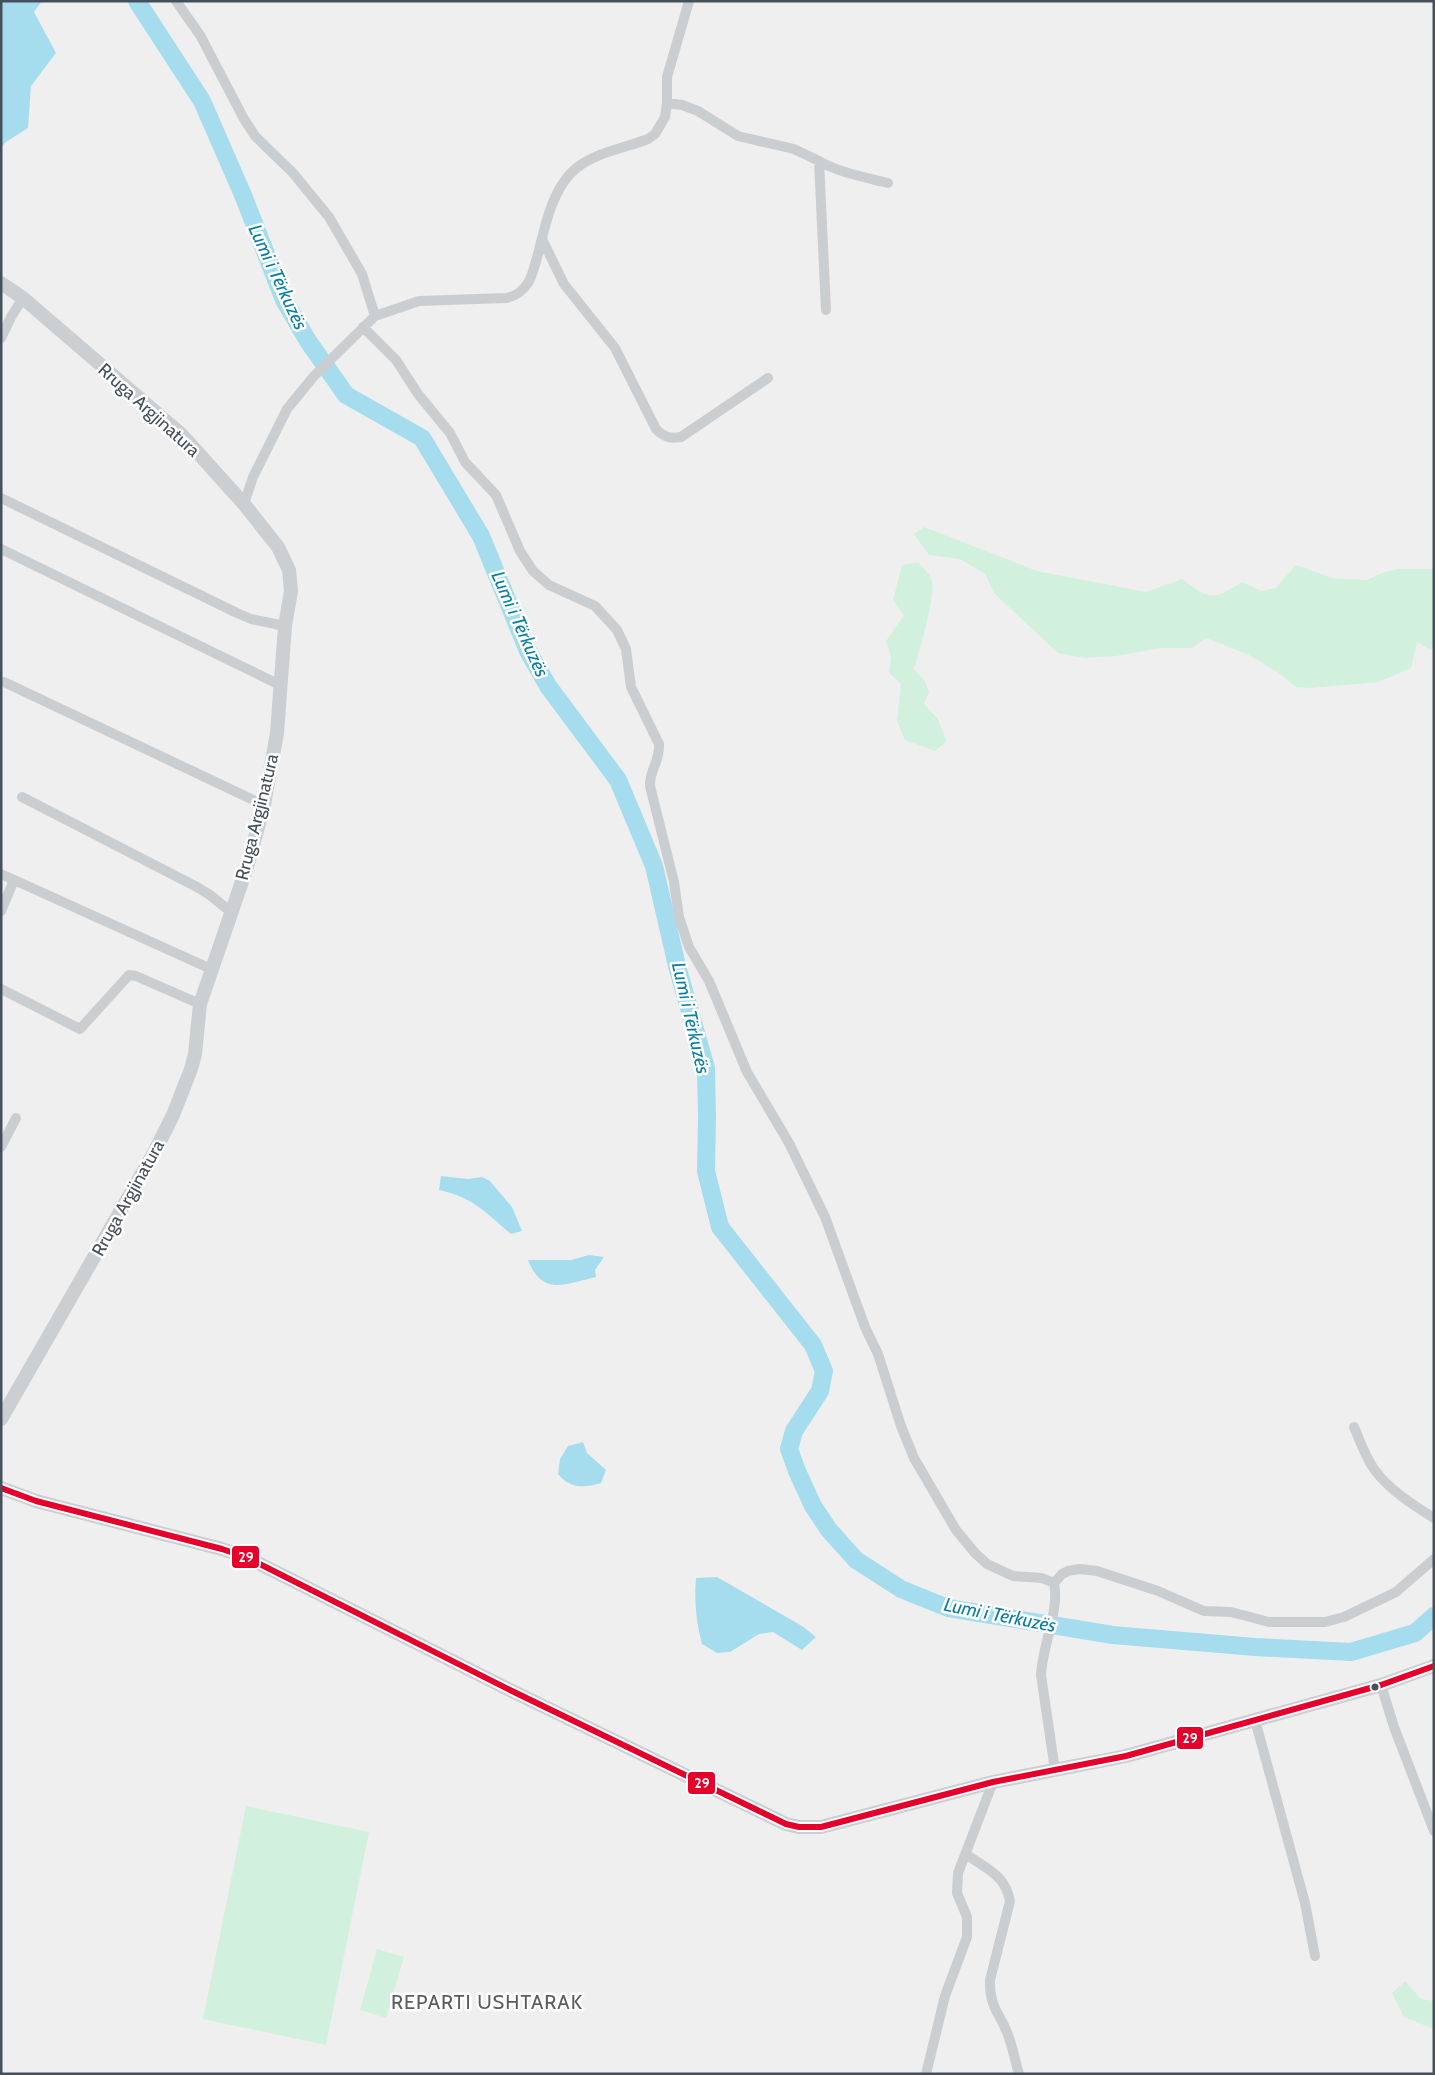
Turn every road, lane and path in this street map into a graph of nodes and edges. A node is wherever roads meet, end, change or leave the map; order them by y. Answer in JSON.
{"nodes":[{"id":1,"x":176,"y":1,"type":"edge"},
{"id":2,"x":689,"y":1,"type":"edge"},
{"id":3,"x":667,"y":103,"type":"junction"},
{"id":4,"x":819,"y":161,"type":"junction"},
{"id":5,"x":888,"y":183,"type":"dead end"},
{"id":6,"x":542,"y":239,"type":"junction"},
{"id":7,"x":1,"y":283,"type":"edge"},
{"id":8,"x":23,"y":298,"type":"junction"},
{"id":9,"x":826,"y":310,"type":"dead end"},
{"id":10,"x":375,"y":316,"type":"junction"},
{"id":11,"x":363,"y":327,"type":"junction"},
{"id":12,"x":1,"y":338,"type":"edge"},
{"id":13,"x":768,"y":378,"type":"dead end"},
{"id":14,"x":1,"y":498,"type":"edge"},
{"id":15,"x":244,"y":504,"type":"junction"},
{"id":16,"x":1,"y":549,"type":"edge"},
{"id":17,"x":285,"y":626,"type":"junction"},
{"id":18,"x":4,"y":682,"type":"dead end"},
{"id":19,"x":280,"y":685,"type":"junction"},
{"id":20,"x":22,"y":797,"type":"dead end"},
{"id":21,"x":264,"y":805,"type":"junction"},
{"id":22,"x":1,"y":874,"type":"edge"},
{"id":23,"x":14,"y":880,"type":"junction"},
{"id":24,"x":1,"y":911,"type":"edge"},
{"id":25,"x":231,"y":912,"type":"junction"},
{"id":26,"x":211,"y":969,"type":"junction"},
{"id":27,"x":1,"y":989,"type":"edge"},
{"id":28,"x":200,"y":1004,"type":"junction"},
{"id":29,"x":16,"y":1118,"type":"dead end"},
{"id":30,"x":1,"y":1148,"type":"edge"},
{"id":31,"x":1,"y":1420,"type":"edge"},
{"id":32,"x":1354,"y":1426,"type":"dead end"},
{"id":33,"x":1,"y":1488,"type":"edge"},
{"id":34,"x":1434,"y":1518,"type":"edge"},
{"id":35,"x":1434,"y":1559,"type":"edge"},
{"id":36,"x":1054,"y":1583,"type":"junction"},
{"id":37,"x":1434,"y":1666,"type":"edge"},
{"id":38,"x":1381,"y":1685,"type":"junction"},
{"id":39,"x":1255,"y":1720,"type":"junction"},
{"id":40,"x":1055,"y":1770,"type":"junction"},
{"id":41,"x":993,"y":1782,"type":"junction"},
{"id":42,"x":1434,"y":1831,"type":"edge"},
{"id":43,"x":966,"y":1854,"type":"junction"},
{"id":44,"x":1315,"y":1956,"type":"dead end"},
{"id":45,"x":926,"y":2074,"type":"edge"},
{"id":46,"x":1020,"y":2074,"type":"edge"}],
"edges":[{"from":1,"to":10,"type":"street"},
{"from":2,"to":3,"type":"street"},
{"from":3,"to":4,"type":"street"},
{"from":3,"to":6,"type":"street"},
{"from":4,"to":5,"type":"street"},
{"from":4,"to":9,"type":"street"},
{"from":6,"to":10,"type":"street"},
{"from":6,"to":13,"type":"street"},
{"from":7,"to":8,"type":"main road","name":"Rruga Argjinatura"},
{"from":8,"to":12,"type":"street"},
{"from":8,"to":15,"type":"main road","name":"Rruga Argjinatura"},
{"from":10,"to":11,"type":"street"},
{"from":11,"to":15,"type":"street"},
{"from":11,"to":36,"type":"street"},
{"from":14,"to":17,"type":"street"},
{"from":15,"to":17,"type":"main road","name":"Rruga Argjinatura"},
{"from":16,"to":19,"type":"street"},
{"from":17,"to":19,"type":"main road","name":"Rruga Argjinatura"},
{"from":18,"to":21,"type":"street"},
{"from":19,"to":21,"type":"main road","name":"Rruga Argjinatura"},
{"from":20,"to":25,"type":"street"},
{"from":21,"to":25,"type":"main road","name":"Rruga Argjinatura"},
{"from":22,"to":23,"type":"street"},
{"from":23,"to":24,"type":"street"},
{"from":23,"to":26,"type":"street"},
{"from":25,"to":26,"type":"main road","name":"Rruga Argjinatura"},
{"from":26,"to":28,"type":"main road","name":"Rruga Argjinatura"},
{"from":27,"to":28,"type":"street"},
{"from":28,"to":31,"type":"main road","name":"Rruga Argjinatura"},
{"from":29,"to":30,"type":"street"},
{"from":32,"to":34,"type":"street"},
{"from":33,"to":41,"type":"main road"},
{"from":35,"to":36,"type":"street"},
{"from":36,"to":40,"type":"street"},
{"from":37,"to":38,"type":"main road"},
{"from":38,"to":39,"type":"main road"},
{"from":38,"to":42,"type":"street"},
{"from":39,"to":40,"type":"main road"},
{"from":39,"to":44,"type":"street"},
{"from":40,"to":41,"type":"main road"},
{"from":41,"to":43,"type":"street"},
{"from":43,"to":45,"type":"street"},
{"from":43,"to":46,"type":"street"}]}
